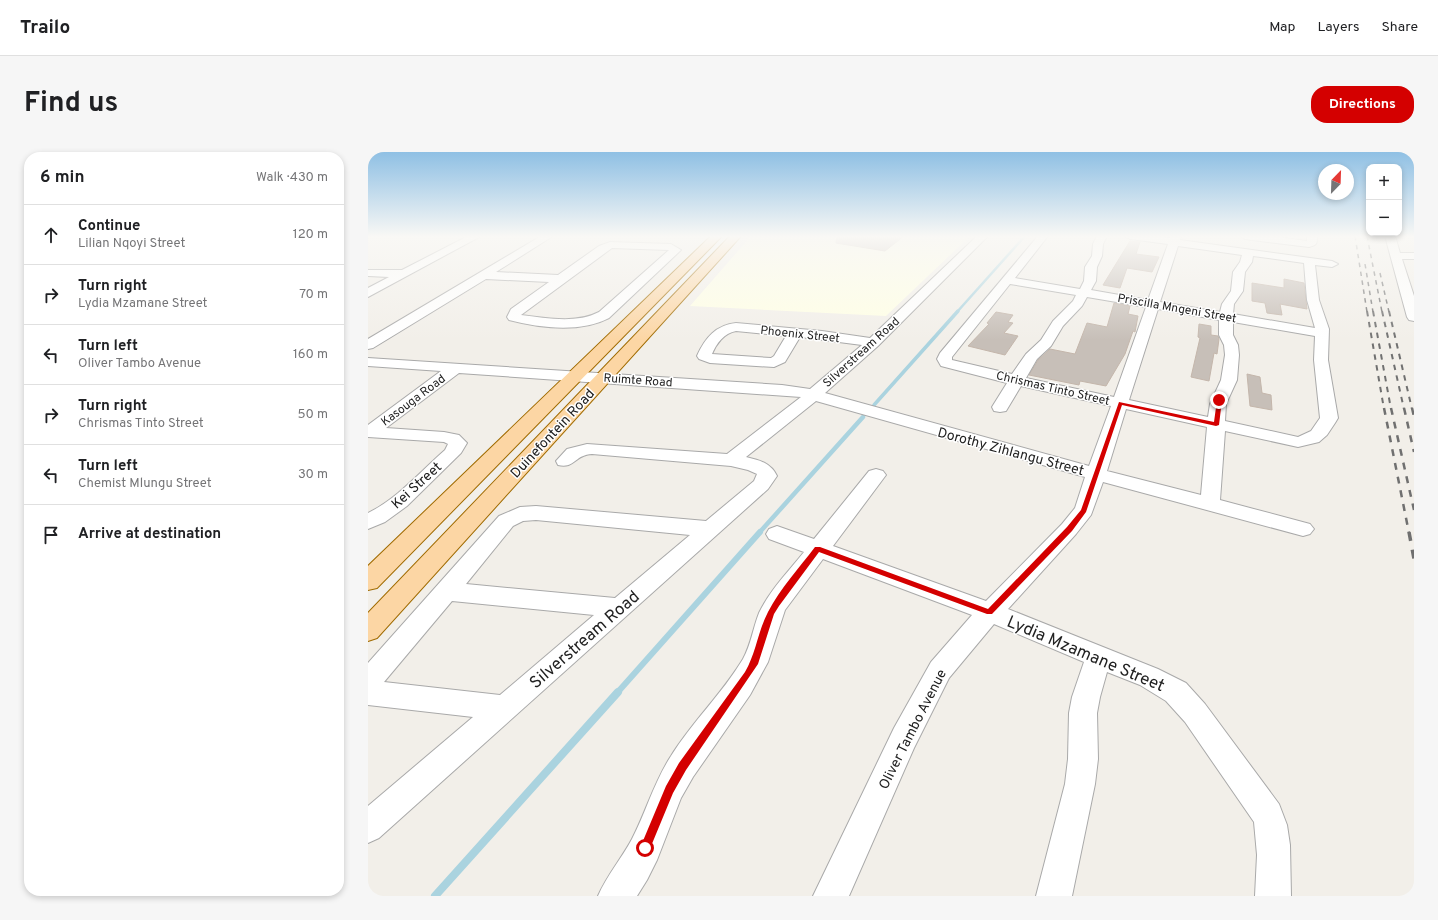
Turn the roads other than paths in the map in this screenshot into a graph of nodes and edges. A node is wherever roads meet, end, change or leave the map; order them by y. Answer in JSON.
{"nodes":[{"id":1,"x":409,"y":271,"type":"edge"},
{"id":2,"x":492,"y":271,"type":"edge"},
{"id":3,"x":572,"y":271,"type":"edge"},
{"id":4,"x":654,"y":271,"type":"edge"},
{"id":5,"x":682,"y":271,"type":"edge"},
{"id":6,"x":703,"y":271,"type":"edge"},
{"id":7,"x":947,"y":271,"type":"edge"},
{"id":8,"x":1015,"y":271,"type":"edge"},
{"id":9,"x":1091,"y":271,"type":"edge"},
{"id":10,"x":1164,"y":271,"type":"edge"},
{"id":11,"x":1240,"y":271,"type":"edge"},
{"id":12,"x":1310,"y":271,"type":"edge"},
{"id":13,"x":1400,"y":271,"type":"edge"},
{"id":14,"x":368,"y":272,"type":"edge"},
{"id":15,"x":403,"y":274,"type":"junction"},
{"id":16,"x":484,"y":276,"type":"junction"},
{"id":17,"x":560,"y":280,"type":"junction"},
{"id":18,"x":1007,"y":280,"type":"junction"},
{"id":19,"x":1084,"y":292,"type":"junction"},
{"id":20,"x":368,"y":293,"type":"edge"},
{"id":21,"x":1153,"y":305,"type":"junction"},
{"id":22,"x":1226,"y":317,"type":"junction"},
{"id":23,"x":1414,"y":317,"type":"edge"},
{"id":24,"x":795,"y":333,"type":"junction"},
{"id":25,"x":1322,"y":333,"type":"junction"},
{"id":26,"x":873,"y":343,"type":"junction"},
{"id":27,"x":368,"y":346,"type":"edge"},
{"id":28,"x":368,"y":362,"type":"edge"},
{"id":29,"x":456,"y":368,"type":"junction"},
{"id":30,"x":575,"y":376,"type":"junction"},
{"id":31,"x":603,"y":378,"type":"junction"},
{"id":32,"x":1016,"y":380,"type":"junction"},
{"id":33,"x":813,"y":395,"type":"junction"},
{"id":34,"x":1120,"y":403,"type":"junction"},
{"id":35,"x":1000,"y":408,"type":"dead end"},
{"id":36,"x":1216,"y":425,"type":"junction"},
{"id":37,"x":369,"y":432,"type":"edge"},
{"id":38,"x":458,"y":443,"type":"joint"},
{"id":39,"x":731,"y":460,"type":"junction"},
{"id":40,"x":565,"y":461,"type":"dead end"},
{"id":41,"x":1096,"y":474,"type":"junction"},
{"id":42,"x":876,"y":475,"type":"dead end"},
{"id":43,"x":1210,"y":505,"type":"junction"},
{"id":44,"x":368,"y":522,"type":"edge"},
{"id":45,"x":710,"y":528,"type":"junction"},
{"id":46,"x":1303,"y":529,"type":"dead end"},
{"id":47,"x":777,"y":534,"type":"dead end"},
{"id":48,"x":818,"y":549,"type":"junction"},
{"id":49,"x":368,"y":581,"type":"edge"},
{"id":50,"x":447,"y":591,"type":"junction"},
{"id":51,"x":619,"y":608,"type":"junction"},
{"id":52,"x":990,"y":612,"type":"junction"},
{"id":53,"x":368,"y":630,"type":"edge"},
{"id":54,"x":1099,"y":656,"type":"junction"},
{"id":55,"x":368,"y":682,"type":"edge"},
{"id":56,"x":368,"y":693,"type":"edge"},
{"id":57,"x":504,"y":708,"type":"junction"},
{"id":58,"x":368,"y":828,"type":"edge"},
{"id":59,"x":616,"y":896,"type":"edge"},
{"id":60,"x":831,"y":896,"type":"edge"},
{"id":61,"x":1054,"y":896,"type":"edge"},
{"id":62,"x":1273,"y":896,"type":"edge"}],
"edges":[{"from":1,"to":15,"type":"street"},
{"from":2,"to":16,"type":"street"},
{"from":3,"to":17,"type":"street"},
{"from":4,"to":17,"type":"street"},
{"from":5,"to":30,"type":"main road","name":"Duinefontein Road"},
{"from":6,"to":31,"type":"main road","name":"Duinefontein Road"},
{"from":7,"to":26,"type":"street","name":"Silverstream Road"},
{"from":8,"to":18,"type":"street"},
{"from":9,"to":19,"type":"street"},
{"from":10,"to":21,"type":"street","name":"Oliver Tambo Avenue"},
{"from":11,"to":22,"type":"street"},
{"from":12,"to":25,"type":"street"},
{"from":13,"to":23,"type":"street"},
{"from":14,"to":15,"type":"street"},
{"from":15,"to":20,"type":"street"},
{"from":16,"to":17,"type":"street"},
{"from":16,"to":27,"type":"street"},
{"from":18,"to":19,"type":"street","name":"Priscilla Mngeni Street"},
{"from":18,"to":32,"type":"street","name":"Chrismas Tinto Street"},
{"from":19,"to":21,"type":"street","name":"Priscilla Mngeni Street"},
{"from":19,"to":32,"type":"street"},
{"from":21,"to":22,"type":"street","name":"Priscilla Mngeni Street"},
{"from":21,"to":34,"type":"street","name":"Oliver Tambo Avenue"},
{"from":22,"to":25,"type":"street","name":"Priscilla Mngeni Street"},
{"from":22,"to":36,"type":"street"},
{"from":24,"to":24,"type":"street","name":"Phoenix Street"},
{"from":24,"to":26,"type":"street","name":"Phoenix Street"},
{"from":25,"to":36,"type":"street","name":"Chrismas Tinto Street"},
{"from":26,"to":33,"type":"street","name":"Silverstream Road"},
{"from":28,"to":29,"type":"street","name":"Ruimte Road"},
{"from":29,"to":30,"type":"street","name":"Ruimte Road"},
{"from":29,"to":37,"type":"street","name":"Kasouga Road"},
{"from":30,"to":31,"type":"street","name":"Ruimte Road"},
{"from":30,"to":49,"type":"main road","name":"Duinefontein Road"},
{"from":31,"to":33,"type":"street","name":"Ruimte Road"},
{"from":31,"to":53,"type":"main road","name":"Duinefontein Road"},
{"from":32,"to":34,"type":"street","name":"Chrismas Tinto Street"},
{"from":32,"to":35,"type":"street"},
{"from":33,"to":39,"type":"street","name":"Silverstream Road"},
{"from":33,"to":41,"type":"street","name":"Dorothy Zihlangu Street"},
{"from":34,"to":36,"type":"street","name":"Chrismas Tinto Street"},
{"from":34,"to":41,"type":"street","name":"Oliver Tambo Avenue"},
{"from":36,"to":43,"type":"street"},
{"from":37,"to":38,"type":"street","name":"Kasouga Road"},
{"from":38,"to":44,"type":"street","name":"Kei Street"},
{"from":39,"to":40,"type":"street","name":"Silverstream Road"},
{"from":39,"to":45,"type":"street","name":"Silverstream Road"},
{"from":41,"to":43,"type":"street","name":"Dorothy Zihlangu Street"},
{"from":41,"to":52,"type":"street","name":"Oliver Tambo Avenue"},
{"from":42,"to":48,"type":"street"},
{"from":43,"to":46,"type":"street","name":"Dorothy Zihlangu Street"},
{"from":45,"to":50,"type":"street"},
{"from":45,"to":51,"type":"street","name":"Silverstream Road"},
{"from":47,"to":48,"type":"street","name":"Lydia Mzamane Street"},
{"from":48,"to":52,"type":"street","name":"Lydia Mzamane Street"},
{"from":48,"to":59,"type":"street"},
{"from":50,"to":51,"type":"street"},
{"from":50,"to":55,"type":"street"},
{"from":51,"to":57,"type":"street","name":"Silverstream Road"},
{"from":52,"to":54,"type":"street","name":"Lydia Mzamane Street"},
{"from":52,"to":60,"type":"street","name":"Oliver Tambo Avenue"},
{"from":54,"to":61,"type":"street"},
{"from":54,"to":62,"type":"street","name":"Lydia Mzamane Street"},
{"from":56,"to":57,"type":"street"},
{"from":57,"to":58,"type":"street","name":"Silverstream Road"}]}
